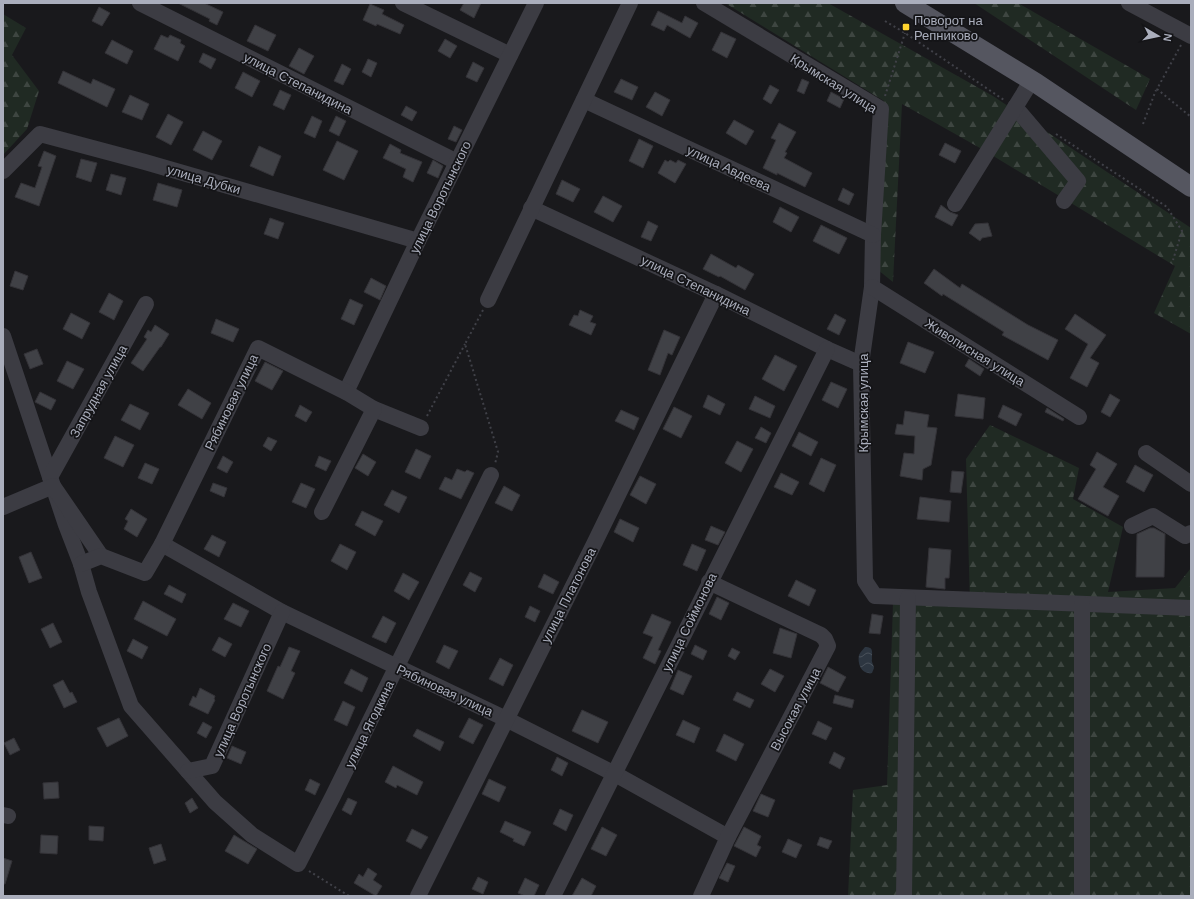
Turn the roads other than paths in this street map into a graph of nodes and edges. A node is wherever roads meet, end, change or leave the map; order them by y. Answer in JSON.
{"nodes":[{"id":1,"x":140,"y":3,"type":"edge"},
{"id":2,"x":403,"y":3,"type":"edge"},
{"id":3,"x":536,"y":3,"type":"edge"},
{"id":4,"x":630,"y":3,"type":"edge"},
{"id":5,"x":704,"y":3,"type":"edge"},
{"id":6,"x":905,"y":3,"type":"edge"},
{"id":7,"x":1129,"y":3,"type":"edge"},
{"id":8,"x":1189,"y":35,"type":"edge"},
{"id":9,"x":510,"y":55,"type":"junction"},
{"id":10,"x":1032,"y":80,"type":"junction"},
{"id":11,"x":584,"y":100,"type":"junction"},
{"id":12,"x":1015,"y":107,"type":"junction"},
{"id":13,"x":457,"y":162,"type":"junction"},
{"id":14,"x":3,"y":171,"type":"edge"},
{"id":15,"x":1191,"y":187,"type":"edge"},
{"id":16,"x":1064,"y":201,"type":"dead end"},
{"id":17,"x":955,"y":204,"type":"dead end"},
{"id":18,"x":531,"y":208,"type":"junction"},
{"id":19,"x":873,"y":235,"type":"junction"},
{"id":20,"x":418,"y":241,"type":"junction"},
{"id":21,"x":872,"y":287,"type":"junction"},
{"id":22,"x":716,"y":294,"type":"junction"},
{"id":23,"x":488,"y":300,"type":"road end"},
{"id":24,"x":146,"y":304,"type":"dead end"},
{"id":25,"x":3,"y":336,"type":"edge"},
{"id":26,"x":827,"y":349,"type":"junction"},
{"id":27,"x":861,"y":364,"type":"junction"},
{"id":28,"x":346,"y":392,"type":"junction"},
{"id":29,"x":374,"y":409,"type":"junction"},
{"id":30,"x":1079,"y":417,"type":"dead end"},
{"id":31,"x":421,"y":428,"type":"road end"},
{"id":32,"x":1146,"y":453,"type":"dead end"},
{"id":33,"x":491,"y":475,"type":"road end"},
{"id":34,"x":51,"y":482,"type":"junction"},
{"id":35,"x":1191,"y":484,"type":"edge"},
{"id":36,"x":3,"y":507,"type":"edge"},
{"id":37,"x":322,"y":512,"type":"dead end"},
{"id":38,"x":1132,"y":526,"type":"dead end"},
{"id":39,"x":1191,"y":533,"type":"edge"},
{"id":40,"x":162,"y":544,"type":"junction"},
{"id":41,"x":101,"y":556,"type":"junction"},
{"id":42,"x":80,"y":564,"type":"junction"},
{"id":43,"x":709,"y":582,"type":"junction"},
{"id":44,"x":908,"y":598,"type":"junction"},
{"id":45,"x":1082,"y":604,"type":"junction"},
{"id":46,"x":1191,"y":608,"type":"edge"},
{"id":47,"x":282,"y":612,"type":"junction"},
{"id":48,"x":397,"y":668,"type":"junction"},
{"id":49,"x":506,"y":719,"type":"junction"},
{"id":50,"x":188,"y":771,"type":"junction"},
{"id":51,"x":615,"y":774,"type":"junction"},
{"id":52,"x":728,"y":837,"type":"junction"},
{"id":53,"x":418,"y":896,"type":"edge"},
{"id":54,"x":553,"y":896,"type":"edge"},
{"id":55,"x":701,"y":896,"type":"edge"},
{"id":56,"x":904,"y":896,"type":"edge"},
{"id":57,"x":1082,"y":896,"type":"edge"}],
"edges":[{"from":1,"to":13,"type":"street","name":"улица Степанидина"},
{"from":2,"to":9,"type":"street"},
{"from":3,"to":9,"type":"street","name":"улица Воротынского"},
{"from":4,"to":11,"type":"street"},
{"from":5,"to":19,"type":"street","name":"Крымская улица"},
{"from":6,"to":10,"type":"main road"},
{"from":7,"to":8,"type":"street"},
{"from":9,"to":13,"type":"street","name":"улица Воротынского"},
{"from":10,"to":12,"type":"street"},
{"from":10,"to":15,"type":"main road"},
{"from":11,"to":18,"type":"street"},
{"from":11,"to":19,"type":"street","name":"улица Авдеева"},
{"from":12,"to":16,"type":"street"},
{"from":12,"to":17,"type":"street"},
{"from":13,"to":20,"type":"street","name":"улица Воротынского"},
{"from":14,"to":20,"type":"street","name":"улица Дубки"},
{"from":18,"to":22,"type":"street","name":"улица Степанидина"},
{"from":18,"to":23,"type":"street"},
{"from":19,"to":21,"type":"street","name":"Крымская улица"},
{"from":20,"to":28,"type":"street","name":"улица Воротынского"},
{"from":21,"to":27,"type":"street","name":"Крымская улица"},
{"from":21,"to":30,"type":"street","name":"Живописная улица"},
{"from":22,"to":26,"type":"street","name":"улица Степанидина"},
{"from":22,"to":49,"type":"street","name":"улица Платонова"},
{"from":24,"to":34,"type":"street","name":"Запрудная улица"},
{"from":25,"to":34,"type":"street"},
{"from":26,"to":27,"type":"street","name":"улица Степанидина"},
{"from":26,"to":43,"type":"street","name":"улица Соймонова"},
{"from":27,"to":44,"type":"street","name":"Крымская улица"},
{"from":28,"to":29,"type":"street"},
{"from":28,"to":40,"type":"street","name":"Рябиновая улица"},
{"from":29,"to":31,"type":"street"},
{"from":29,"to":37,"type":"street"},
{"from":32,"to":35,"type":"street"},
{"from":33,"to":48,"type":"street","name":"улица Ягодкина"},
{"from":34,"to":36,"type":"street"},
{"from":34,"to":41,"type":"street"},
{"from":34,"to":42,"type":"street"},
{"from":38,"to":39,"type":"street"},
{"from":40,"to":41,"type":"street","name":"Рябиновая улица"},
{"from":40,"to":47,"type":"street","name":"Рябиновая улица"},
{"from":41,"to":42,"type":"street"},
{"from":42,"to":50,"type":"street"},
{"from":43,"to":51,"type":"street","name":"улица Соймонова"},
{"from":43,"to":52,"type":"street","name":"Высокая улица"},
{"from":44,"to":45,"type":"street","name":"Крымская улица"},
{"from":44,"to":56,"type":"street"},
{"from":45,"to":46,"type":"street","name":"Крымская улица"},
{"from":45,"to":57,"type":"street"},
{"from":47,"to":48,"type":"street","name":"Рябиновая улица"},
{"from":47,"to":50,"type":"street","name":"улица Воротынского"},
{"from":48,"to":49,"type":"street","name":"Рябиновая улица"},
{"from":48,"to":50,"type":"street","name":"улица Ягодкина"},
{"from":49,"to":51,"type":"street","name":"Рябиновая улица"},
{"from":49,"to":53,"type":"street","name":"улица Платонова"},
{"from":51,"to":52,"type":"street","name":"Рябиновая улица"},
{"from":51,"to":54,"type":"street","name":"улица Соймонова"},
{"from":52,"to":55,"type":"street","name":"Высокая улица"}]}
